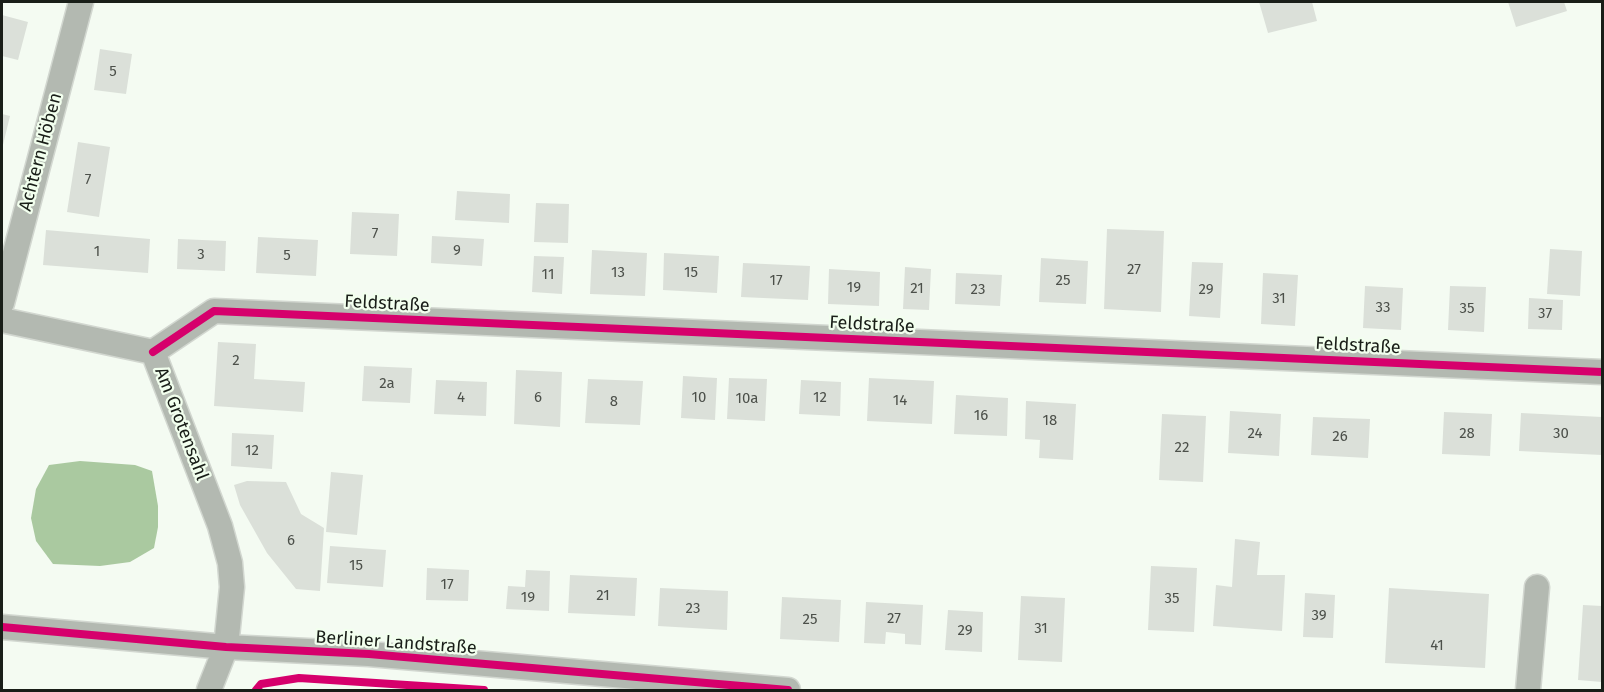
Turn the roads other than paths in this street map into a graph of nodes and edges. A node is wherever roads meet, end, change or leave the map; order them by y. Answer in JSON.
{"nodes":[{"id":1,"x":81,"y":2,"type":"edge"},
{"id":2,"x":2,"y":303,"type":"edge"},
{"id":3,"x":2,"y":320,"type":"edge"},
{"id":4,"x":153,"y":352,"type":"junction"},
{"id":5,"x":1602,"y":372,"type":"edge"},
{"id":6,"x":1537,"y":587,"type":"dead end"},
{"id":7,"x":2,"y":627,"type":"edge"},
{"id":8,"x":226,"y":647,"type":"junction"},
{"id":9,"x":209,"y":690,"type":"edge"},
{"id":10,"x":788,"y":690,"type":"edge"},
{"id":11,"x":1528,"y":690,"type":"edge"}],
"edges":[{"from":1,"to":2,"type":"street","name":"Achtern Höben"},
{"from":3,"to":4,"type":"street","name":"Am Grotensahl"},
{"from":4,"to":5,"type":"street","name":"Feldstraße"},
{"from":4,"to":8,"type":"street","name":"Am Grotensahl"},
{"from":6,"to":11,"type":"street"},
{"from":7,"to":8,"type":"street","name":"Berliner Landstraße"},
{"from":8,"to":9,"type":"street","name":"Am Grotensahl"},
{"from":8,"to":10,"type":"street","name":"Berliner Landstraße"}]}
